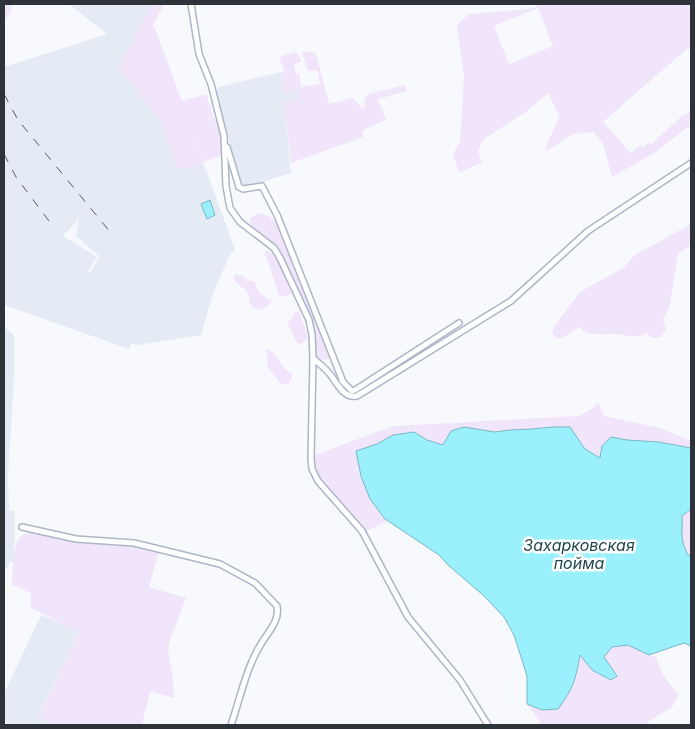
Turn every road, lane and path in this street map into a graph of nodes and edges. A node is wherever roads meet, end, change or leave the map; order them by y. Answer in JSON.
{"nodes":[{"id":1,"x":191,"y":4,"type":"edge"},
{"id":2,"x":225,"y":144,"type":"junction"},
{"id":3,"x":691,"y":163,"type":"edge"},
{"id":4,"x":459,"y":323,"type":"dead end"},
{"id":5,"x":313,"y":358,"type":"junction"},
{"id":6,"x":338,"y":369,"type":"junction"},
{"id":7,"x":329,"y":372,"type":"junction"},
{"id":8,"x":22,"y":527,"type":"dead end"},
{"id":9,"x":231,"y":725,"type":"edge"},
{"id":10,"x":488,"y":725,"type":"edge"}],
"edges":[{"from":1,"to":2,"type":"street"},
{"from":2,"to":5,"type":"street"},
{"from":2,"to":6,"type":"street"},
{"from":3,"to":7,"type":"street"},
{"from":4,"to":6,"type":"street"},
{"from":5,"to":7,"type":"street"},
{"from":5,"to":10,"type":"street"},
{"from":6,"to":7,"type":"street"},
{"from":8,"to":9,"type":"street"}]}
